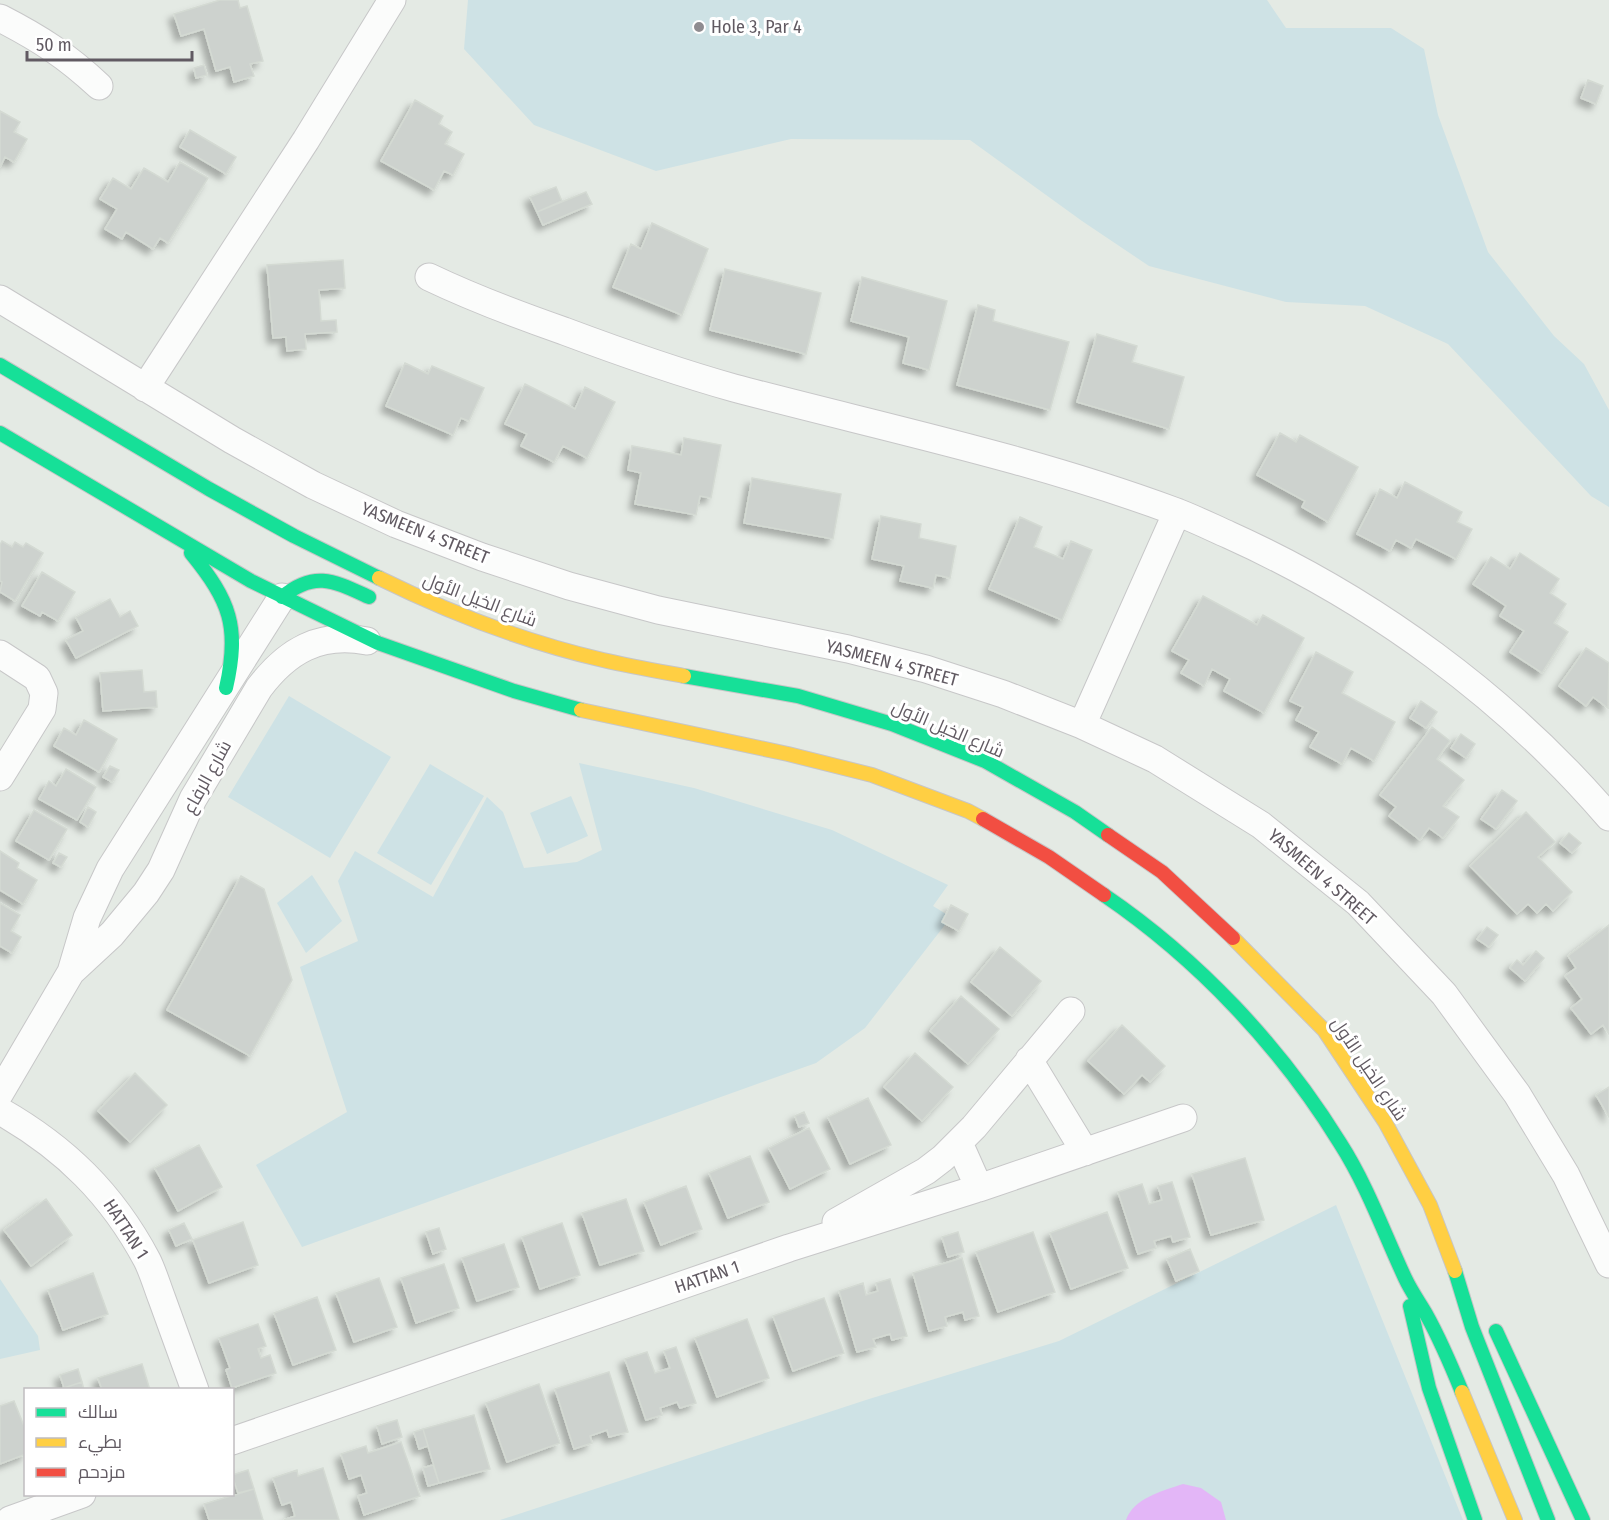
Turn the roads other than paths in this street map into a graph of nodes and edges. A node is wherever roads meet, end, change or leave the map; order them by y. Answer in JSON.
{"nodes":[{"id":1,"x":392,"y":0,"type":"edge"},
{"id":2,"x":0,"y":18,"type":"edge"},
{"id":3,"x":99,"y":86,"type":"dead end"},
{"id":4,"x":429,"y":277,"type":"dead end"},
{"id":5,"x":0,"y":299,"type":"edge"},
{"id":6,"x":0,"y":365,"type":"edge"},
{"id":7,"x":145,"y":388,"type":"junction"},
{"id":8,"x":0,"y":433,"type":"edge"},
{"id":9,"x":1177,"y":512,"type":"junction"},
{"id":10,"x":178,"y":538,"type":"junction"},
{"id":11,"x":282,"y":597,"type":"junction"},
{"id":12,"x":382,"y":603,"type":"dead end"},
{"id":13,"x":465,"y":617,"type":"junction"},
{"id":14,"x":441,"y":621,"type":"dead end"},
{"id":15,"x":378,"y":643,"type":"junction"},
{"id":16,"x":0,"y":654,"type":"edge"},
{"id":17,"x":226,"y":688,"type":"junction"},
{"id":18,"x":1082,"y":725,"type":"junction"},
{"id":19,"x":0,"y":777,"type":"edge"},
{"id":20,"x":1609,"y":817,"type":"edge"},
{"id":21,"x":71,"y":972,"type":"junction"},
{"id":22,"x":1071,"y":1011,"type":"dead end"},
{"id":23,"x":1029,"y":1060,"type":"junction"},
{"id":24,"x":0,"y":1093,"type":"edge"},
{"id":25,"x":0,"y":1111,"type":"edge"},
{"id":26,"x":1183,"y":1118,"type":"dead end"},
{"id":27,"x":959,"y":1143,"type":"junction"},
{"id":28,"x":1085,"y":1152,"type":"junction"},
{"id":29,"x":979,"y":1188,"type":"junction"},
{"id":30,"x":789,"y":1248,"type":"junction"},
{"id":31,"x":1450,"y":1256,"type":"junction"},
{"id":32,"x":1609,"y":1264,"type":"edge"},
{"id":33,"x":1406,"y":1281,"type":"junction"},
{"id":34,"x":1476,"y":1294,"type":"dead end"},
{"id":35,"x":1490,"y":1318,"type":"dead end"},
{"id":36,"x":195,"y":1388,"type":"edge"},
{"id":37,"x":234,"y":1440,"type":"edge"},
{"id":38,"x":76,"y":1496,"type":"edge"},
{"id":39,"x":10,"y":1520,"type":"edge"},
{"id":40,"x":1475,"y":1520,"type":"edge"},
{"id":41,"x":1515,"y":1520,"type":"edge"},
{"id":42,"x":1548,"y":1520,"type":"edge"},
{"id":43,"x":1583,"y":1520,"type":"edge"}],
"edges":[{"from":1,"to":7,"type":"street"},
{"from":2,"to":3,"type":"street"},
{"from":4,"to":9,"type":"street"},
{"from":5,"to":7,"type":"street","name":"YASMEEN 4 STREET"},
{"from":6,"to":13,"type":"main road","name":"شارع الخيل الأول"},
{"from":7,"to":18,"type":"street","name":"YASMEEN 4 STREET"},
{"from":8,"to":10,"type":"main road"},
{"from":9,"to":18,"type":"street"},
{"from":9,"to":20,"type":"street"},
{"from":10,"to":11,"type":"main road"},
{"from":10,"to":17,"type":"main road"},
{"from":11,"to":12,"type":"main road"},
{"from":11,"to":15,"type":"main road"},
{"from":11,"to":17,"type":"street","name":"شارع الرفاع"},
{"from":13,"to":14,"type":"main road"},
{"from":13,"to":31,"type":"main road","name":"شارع الخيل الأول"},
{"from":15,"to":21,"type":"street","name":"شارع الرفاع"},
{"from":15,"to":33,"type":"main road"},
{"from":16,"to":19,"type":"street"},
{"from":17,"to":21,"type":"street","name":"شارع الرفاع"},
{"from":18,"to":32,"type":"street","name":"YASMEEN 4 STREET"},
{"from":21,"to":24,"type":"street","name":"شارع الرفاع"},
{"from":22,"to":23,"type":"street"},
{"from":23,"to":27,"type":"street"},
{"from":23,"to":28,"type":"street"},
{"from":25,"to":36,"type":"street","name":"HATTAN 1"},
{"from":26,"to":28,"type":"street","name":"HATTAN 1"},
{"from":27,"to":29,"type":"street"},
{"from":27,"to":30,"type":"street"},
{"from":28,"to":29,"type":"street","name":"HATTAN 1"},
{"from":29,"to":30,"type":"street","name":"HATTAN 1"},
{"from":30,"to":37,"type":"street","name":"HATTAN 1"},
{"from":31,"to":34,"type":"main road"},
{"from":31,"to":42,"type":"main road","name":"شارع الخيل الأول"},
{"from":33,"to":40,"type":"main road"},
{"from":33,"to":41,"type":"main road"},
{"from":35,"to":43,"type":"main road"},
{"from":38,"to":39,"type":"street"}]}
